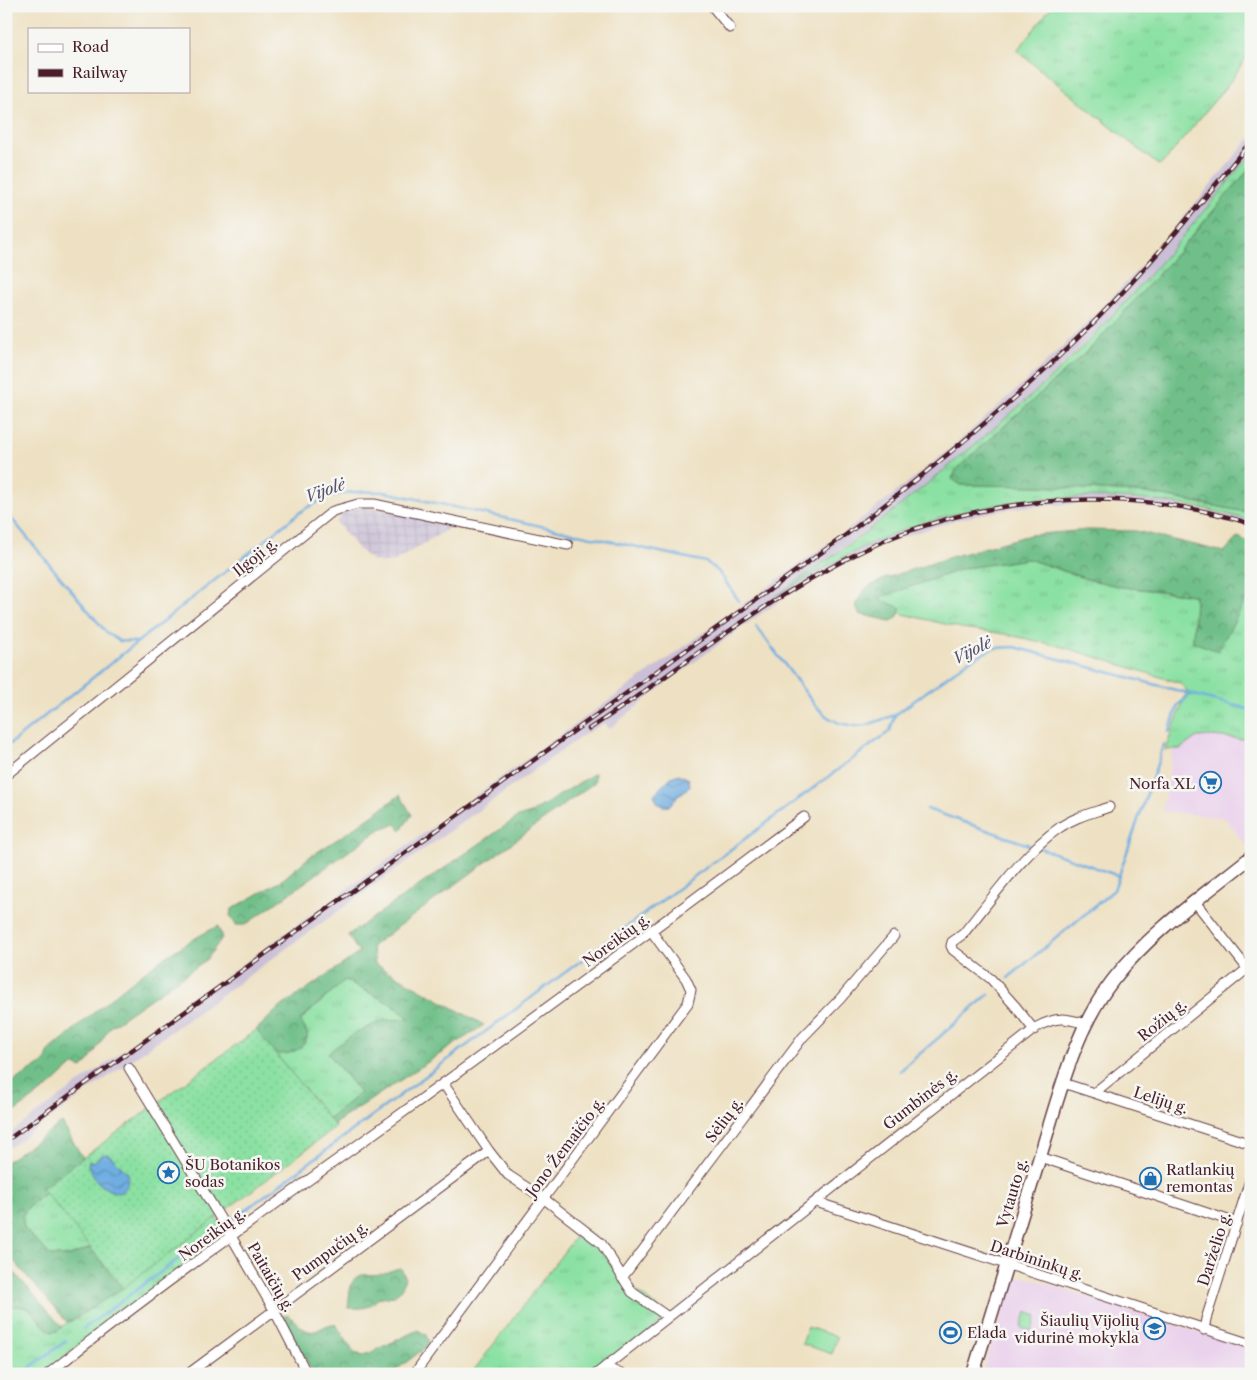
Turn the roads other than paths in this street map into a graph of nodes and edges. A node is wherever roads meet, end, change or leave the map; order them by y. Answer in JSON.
{"nodes":[{"id":1,"x":712,"y":6,"type":"edge"},
{"id":2,"x":730,"y":28,"type":"dead end"},
{"id":3,"x":568,"y":545,"type":"dead end"},
{"id":4,"x":6,"y":775,"type":"edge"},
{"id":5,"x":1109,"y":807,"type":"dead end"},
{"id":6,"x":804,"y":817,"type":"dead end"},
{"id":7,"x":1251,"y":856,"type":"edge"},
{"id":8,"x":1195,"y":902,"type":"junction"},
{"id":9,"x":652,"y":932,"type":"junction"},
{"id":10,"x":894,"y":936,"type":"dead end"},
{"id":11,"x":1249,"y":971,"type":"edge"},
{"id":12,"x":1086,"y":1024,"type":"junction"},
{"id":13,"x":1034,"y":1030,"type":"junction"},
{"id":14,"x":128,"y":1068,"type":"dead end"},
{"id":15,"x":443,"y":1083,"type":"junction"},
{"id":16,"x":1063,"y":1083,"type":"junction"},
{"id":17,"x":1094,"y":1093,"type":"junction"},
{"id":18,"x":1251,"y":1144,"type":"edge"},
{"id":19,"x":489,"y":1151,"type":"junction"},
{"id":20,"x":1040,"y":1157,"type":"junction"},
{"id":21,"x":1251,"y":1177,"type":"edge"},
{"id":22,"x":1249,"y":1190,"type":"edge"},
{"id":23,"x":543,"y":1198,"type":"junction"},
{"id":24,"x":816,"y":1202,"type":"junction"},
{"id":25,"x":1237,"y":1223,"type":"junction"},
{"id":26,"x":231,"y":1236,"type":"junction"},
{"id":27,"x":1007,"y":1265,"type":"junction"},
{"id":28,"x":622,"y":1278,"type":"junction"},
{"id":29,"x":274,"y":1310,"type":"junction"},
{"id":30,"x":668,"y":1317,"type":"junction"},
{"id":31,"x":1204,"y":1330,"type":"junction"},
{"id":32,"x":1251,"y":1344,"type":"edge"},
{"id":33,"x":606,"y":1366,"type":"junction"},
{"id":34,"x":306,"y":1373,"type":"edge"},
{"id":35,"x":48,"y":1374,"type":"edge"},
{"id":36,"x":188,"y":1374,"type":"edge"},
{"id":37,"x":414,"y":1374,"type":"edge"},
{"id":38,"x":596,"y":1374,"type":"edge"},
{"id":39,"x":622,"y":1374,"type":"edge"},
{"id":40,"x":973,"y":1374,"type":"edge"}],
"edges":[{"from":1,"to":2,"type":"street"},
{"from":3,"to":4,"type":"street","name":"Ilgoji g."},
{"from":5,"to":13,"type":"street"},
{"from":6,"to":9,"type":"street","name":"Noreikių g."},
{"from":7,"to":8,"type":"main road"},
{"from":8,"to":11,"type":"street"},
{"from":8,"to":12,"type":"main road"},
{"from":9,"to":15,"type":"street","name":"Noreikių g."},
{"from":9,"to":23,"type":"street","name":"Jono Žemaičio g."},
{"from":10,"to":28,"type":"street","name":"Sėlių g."},
{"from":11,"to":17,"type":"street","name":"Rožių g."},
{"from":12,"to":13,"type":"street","name":"Gumbinės g."},
{"from":12,"to":16,"type":"main road","name":"Vytauto g."},
{"from":13,"to":24,"type":"street","name":"Gumbinės g."},
{"from":14,"to":26,"type":"street","name":"Paitaičių g."},
{"from":15,"to":19,"type":"street"},
{"from":15,"to":26,"type":"street","name":"Noreikių g."},
{"from":16,"to":17,"type":"street","name":"Lelijų g."},
{"from":16,"to":20,"type":"main road","name":"Vytauto g."},
{"from":17,"to":18,"type":"street","name":"Lelijų g."},
{"from":19,"to":23,"type":"street"},
{"from":19,"to":29,"type":"street","name":"Pumpučių g."},
{"from":20,"to":25,"type":"street"},
{"from":20,"to":27,"type":"main road","name":"Vytauto g."},
{"from":21,"to":22,"type":"street","name":"Darželio g."},
{"from":22,"to":25,"type":"street","name":"Darželio g."},
{"from":23,"to":28,"type":"street"},
{"from":23,"to":37,"type":"street","name":"Jono Žemaičio g."},
{"from":24,"to":27,"type":"street","name":"Darbininkų g."},
{"from":24,"to":30,"type":"street","name":"Gumbinės g."},
{"from":25,"to":31,"type":"street","name":"Darželio g."},
{"from":26,"to":29,"type":"street","name":"Paitaičių g."},
{"from":26,"to":35,"type":"street","name":"Noreikių g."},
{"from":27,"to":31,"type":"street","name":"Darbininkų g."},
{"from":27,"to":40,"type":"main road","name":"Vytauto g."},
{"from":28,"to":30,"type":"street"},
{"from":29,"to":34,"type":"street","name":"Paitaičių g."},
{"from":29,"to":36,"type":"street","name":"Pumpučių g."},
{"from":30,"to":33,"type":"street","name":"Gumbinės g."},
{"from":31,"to":32,"type":"street","name":"Darbininkų g."},
{"from":33,"to":38,"type":"street","name":"Gumbinės g."},
{"from":33,"to":39,"type":"street"}]}
